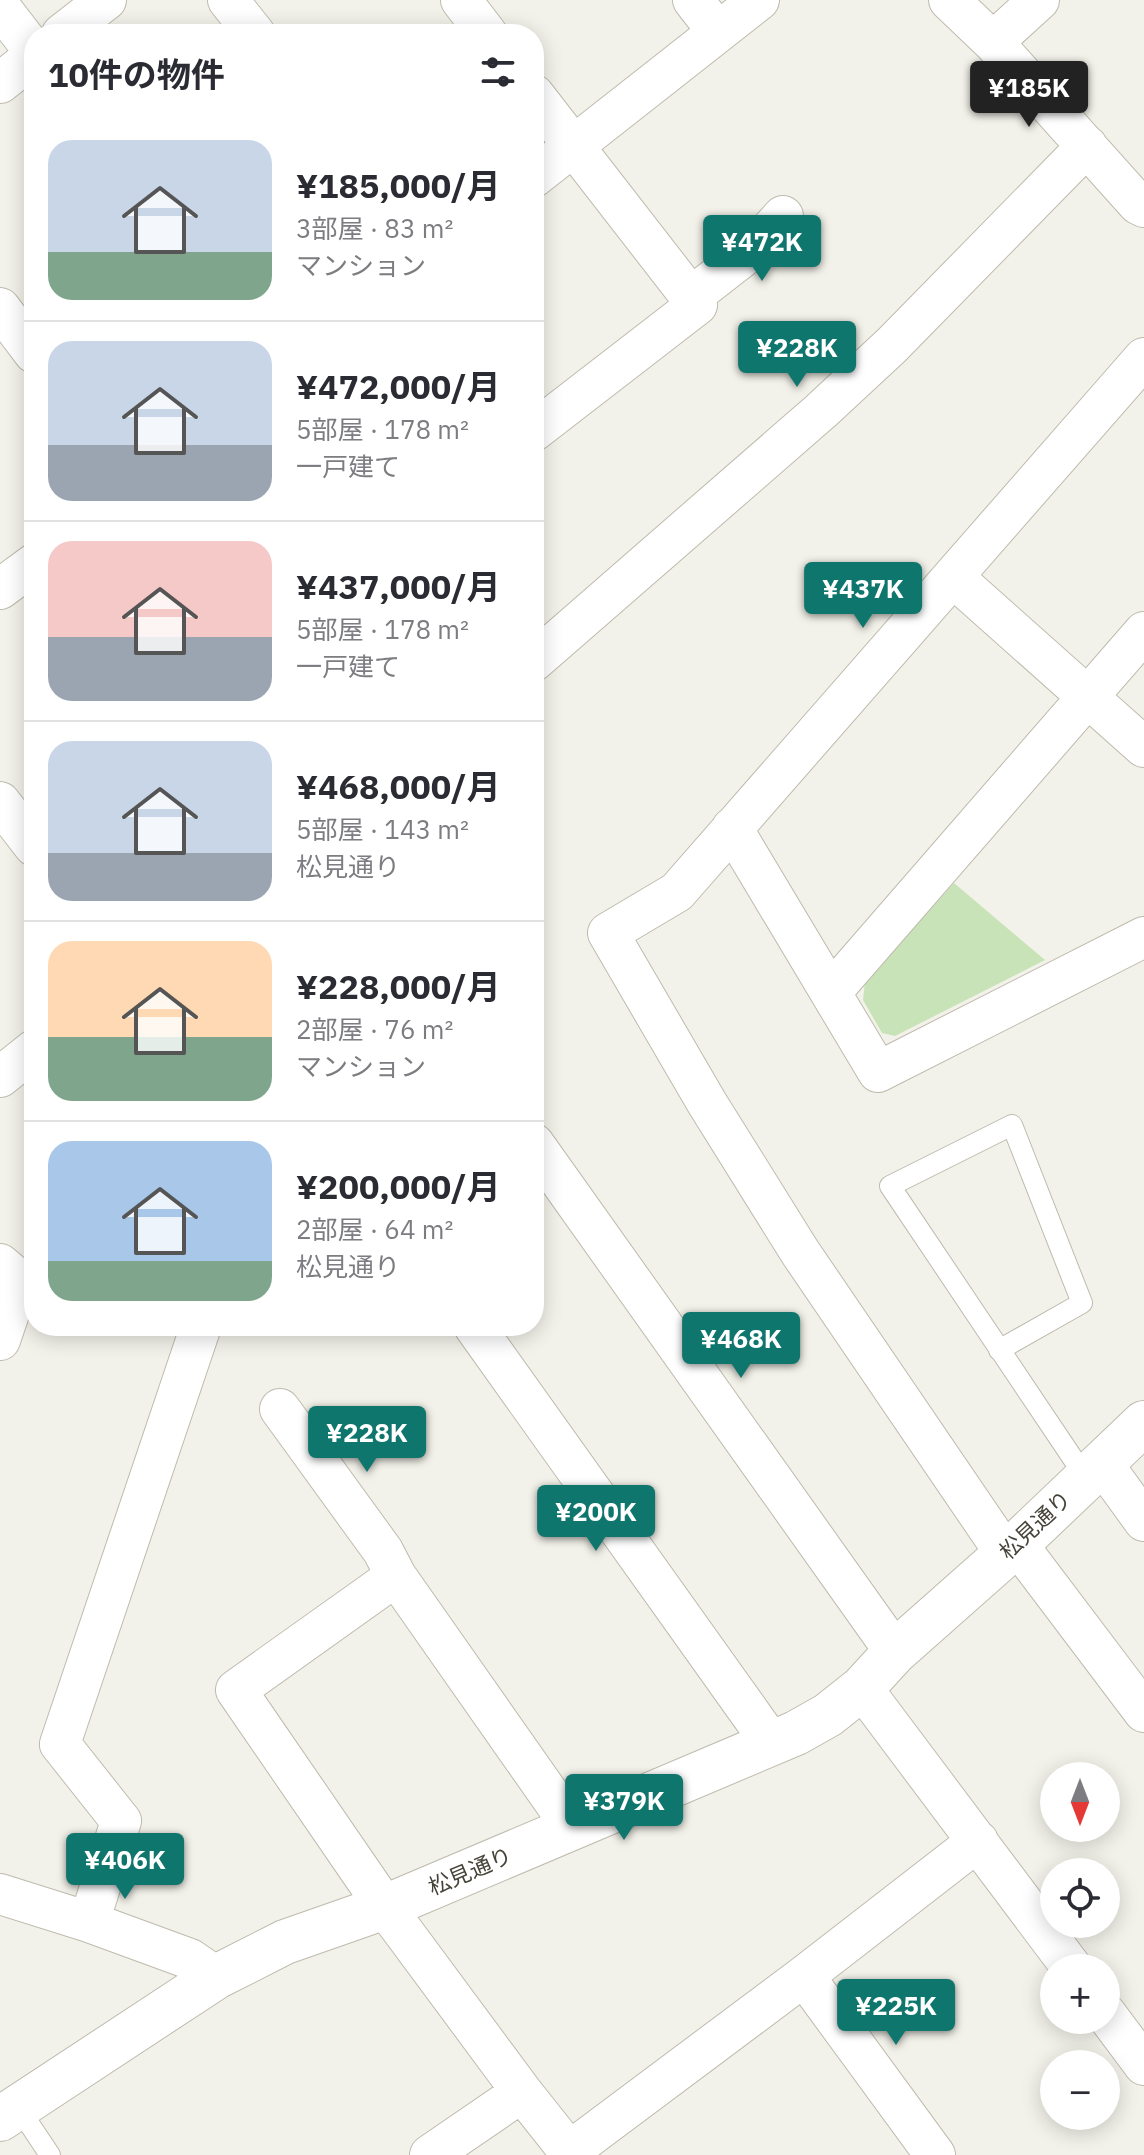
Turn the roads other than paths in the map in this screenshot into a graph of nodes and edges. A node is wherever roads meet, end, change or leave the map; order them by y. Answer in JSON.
{"nodes":[{"id":1,"x":106,"y":0,"type":"edge"},
{"id":2,"x":228,"y":0,"type":"edge"},
{"id":3,"x":461,"y":0,"type":"edge"},
{"id":4,"x":693,"y":0,"type":"edge"},
{"id":5,"x":759,"y":0,"type":"edge"},
{"id":6,"x":949,"y":0,"type":"edge"},
{"id":7,"x":1039,"y":0,"type":"edge"},
{"id":8,"x":0,"y":7,"type":"edge"},
{"id":9,"x":75,"y":24,"type":"edge"},
{"id":10,"x":247,"y":24,"type":"edge"},
{"id":11,"x":479,"y":24,"type":"edge"},
{"id":12,"x":718,"y":32,"type":"junction"},
{"id":13,"x":24,"y":40,"type":"edge"},
{"id":14,"x":993,"y":42,"type":"junction"},
{"id":15,"x":24,"y":63,"type":"edge"},
{"id":16,"x":0,"y":83,"type":"edge"},
{"id":17,"x":544,"y":108,"type":"edge"},
{"id":18,"x":573,"y":146,"type":"junction"},
{"id":19,"x":1087,"y":146,"type":"junction"},
{"id":20,"x":544,"y":169,"type":"edge"},
{"id":21,"x":1144,"y":207,"type":"edge"},
{"id":22,"x":783,"y":216,"type":"dead end"},
{"id":23,"x":691,"y":297,"type":"junction"},
{"id":24,"x":0,"y":308,"type":"edge"},
{"id":25,"x":24,"y":340,"type":"edge"},
{"id":26,"x":1144,"y":358,"type":"edge"},
{"id":27,"x":544,"y":423,"type":"edge"},
{"id":28,"x":24,"y":572,"type":"edge"},
{"id":29,"x":953,"y":577,"type":"junction"},
{"id":30,"x":0,"y":589,"type":"edge"},
{"id":31,"x":1144,"y":632,"type":"edge"},
{"id":32,"x":544,"y":652,"type":"edge"},
{"id":33,"x":1086,"y":697,"type":"junction"},
{"id":34,"x":1144,"y":747,"type":"edge"},
{"id":35,"x":0,"y":802,"type":"edge"},
{"id":36,"x":732,"y":828,"type":"junction"},
{"id":37,"x":24,"y":833,"type":"edge"},
{"id":38,"x":1144,"y":937,"type":"edge"},
{"id":39,"x":832,"y":991,"type":"junction"},
{"id":40,"x":544,"y":1158,"type":"edge"},
{"id":41,"x":0,"y":1264,"type":"edge"},
{"id":42,"x":198,"y":1336,"type":"edge"},
{"id":43,"x":481,"y":1336,"type":"edge"},
{"id":44,"x":0,"y":1340,"type":"edge"},
{"id":45,"x":999,"y":1350,"type":"junction"},
{"id":46,"x":280,"y":1409,"type":"dead end"},
{"id":47,"x":1144,"y":1423,"type":"edge"},
{"id":48,"x":1094,"y":1471,"type":"junction"},
{"id":49,"x":1144,"y":1521,"type":"edge"},
{"id":50,"x":1011,"y":1549,"type":"junction"},
{"id":51,"x":396,"y":1576,"type":"junction"},
{"id":52,"x":895,"y":1652,"type":"junction"},
{"id":53,"x":862,"y":1688,"type":"junction"},
{"id":54,"x":1144,"y":1712,"type":"edge"},
{"id":55,"x":772,"y":1744,"type":"junction"},
{"id":56,"x":572,"y":1827,"type":"junction"},
{"id":57,"x":978,"y":1841,"type":"junction"},
{"id":58,"x":0,"y":1894,"type":"edge"},
{"id":59,"x":385,"y":1907,"type":"junction"},
{"id":60,"x":89,"y":1922,"type":"junction"},
{"id":61,"x":1062,"y":1954,"type":"edge"},
{"id":62,"x":804,"y":1976,"type":"junction"},
{"id":63,"x":216,"y":1977,"type":"junction"},
{"id":64,"x":1120,"y":2033,"type":"edge"},
{"id":65,"x":1144,"y":2065,"type":"edge"},
{"id":66,"x":522,"y":2092,"type":"junction"},
{"id":67,"x":12,"y":2103,"type":"edge"},
{"id":68,"x":571,"y":2153,"type":"edge"},
{"id":69,"x":50,"y":2155,"type":"edge"},
{"id":70,"x":430,"y":2155,"type":"edge"},
{"id":71,"x":935,"y":2155,"type":"edge"}],
"edges":[{"from":1,"to":9,"type":"street"},
{"from":2,"to":10,"type":"street"},
{"from":3,"to":11,"type":"street"},
{"from":4,"to":12,"type":"street"},
{"from":5,"to":12,"type":"street"},
{"from":6,"to":14,"type":"street"},
{"from":7,"to":14,"type":"street"},
{"from":8,"to":13,"type":"street"},
{"from":12,"to":18,"type":"street"},
{"from":14,"to":19,"type":"street"},
{"from":15,"to":16,"type":"street"},
{"from":17,"to":18,"type":"street"},
{"from":18,"to":20,"type":"street"},
{"from":18,"to":23,"type":"street"},
{"from":19,"to":21,"type":"street"},
{"from":19,"to":32,"type":"street"},
{"from":22,"to":23,"type":"street"},
{"from":23,"to":27,"type":"street"},
{"from":24,"to":25,"type":"street"},
{"from":26,"to":29,"type":"street"},
{"from":28,"to":30,"type":"street"},
{"from":29,"to":33,"type":"street"},
{"from":29,"to":36,"type":"street"},
{"from":31,"to":33,"type":"street"},
{"from":33,"to":34,"type":"street"},
{"from":33,"to":39,"type":"street"},
{"from":35,"to":37,"type":"street"},
{"from":36,"to":39,"type":"street"},
{"from":36,"to":50,"type":"street"},
{"from":38,"to":39,"type":"street"},
{"from":40,"to":52,"type":"street"},
{"from":41,"to":44,"type":"street"},
{"from":42,"to":60,"type":"street"},
{"from":43,"to":55,"type":"street"},
{"from":45,"to":45,"type":"lane"},
{"from":45,"to":48,"type":"lane"},
{"from":46,"to":51,"type":"street"},
{"from":47,"to":48,"type":"street","name":"松見通り"},
{"from":48,"to":49,"type":"street"},
{"from":48,"to":50,"type":"street","name":"松見通り"},
{"from":50,"to":52,"type":"street","name":"松見通り"},
{"from":50,"to":54,"type":"street"},
{"from":51,"to":56,"type":"street"},
{"from":51,"to":59,"type":"street"},
{"from":52,"to":53,"type":"street","name":"松見通り"},
{"from":53,"to":55,"type":"street","name":"松見通り"},
{"from":53,"to":57,"type":"street"},
{"from":55,"to":56,"type":"street","name":"松見通り"},
{"from":56,"to":59,"type":"street","name":"松見通り"},
{"from":57,"to":61,"type":"street"},
{"from":57,"to":62,"type":"street"},
{"from":58,"to":60,"type":"street"},
{"from":59,"to":63,"type":"street","name":"松見通り"},
{"from":59,"to":66,"type":"street"},
{"from":60,"to":63,"type":"street"},
{"from":62,"to":68,"type":"street"},
{"from":62,"to":71,"type":"street"},
{"from":63,"to":67,"type":"street","name":"松見通り"},
{"from":64,"to":65,"type":"street"},
{"from":66,"to":68,"type":"street"},
{"from":66,"to":70,"type":"street"},
{"from":67,"to":69,"type":"lane"}]}
